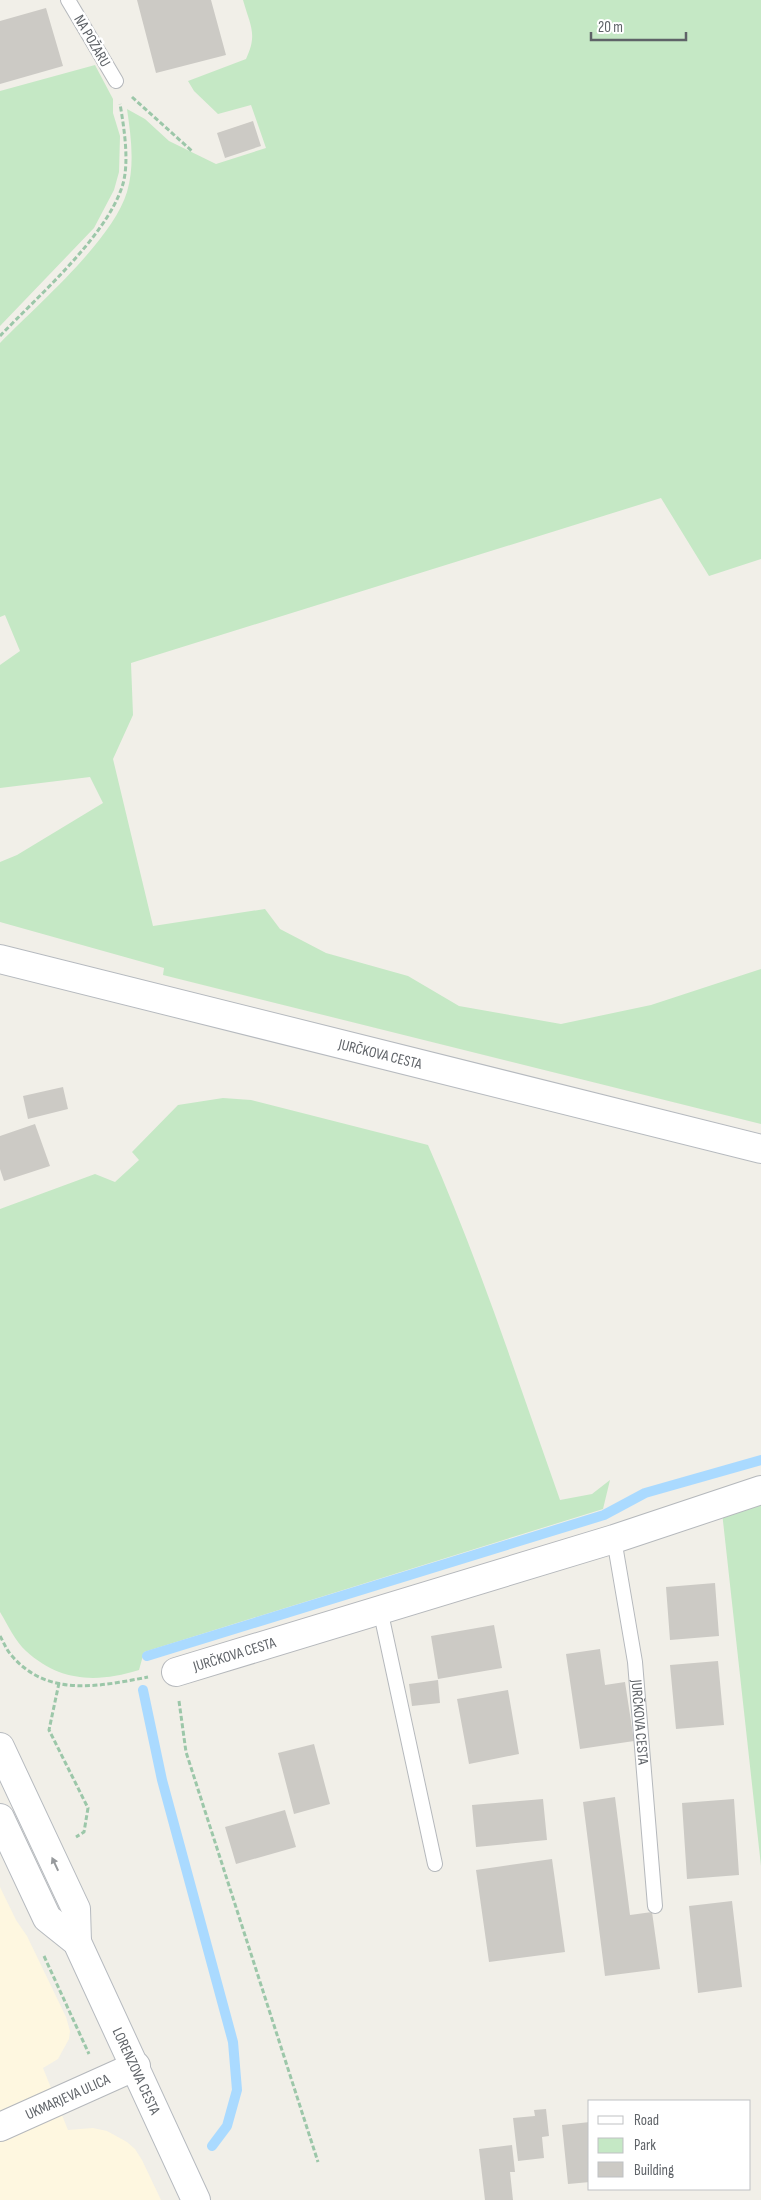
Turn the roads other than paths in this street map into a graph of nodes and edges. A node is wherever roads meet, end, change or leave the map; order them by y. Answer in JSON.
{"nodes":[{"id":1,"x":68,"y":0,"type":"edge"},
{"id":2,"x":116,"y":81,"type":"road end"},
{"id":3,"x":0,"y":959,"type":"edge"},
{"id":4,"x":761,"y":1149,"type":"edge"},
{"id":5,"x":761,"y":1490,"type":"edge"},
{"id":6,"x":614,"y":1539,"type":"junction"},
{"id":7,"x":380,"y":1610,"type":"junction"},
{"id":8,"x":176,"y":1672,"type":"road end"},
{"id":9,"x":0,"y":1747,"type":"edge"},
{"id":10,"x":0,"y":1818,"type":"edge"},
{"id":11,"x":435,"y":1864,"type":"dead end"},
{"id":12,"x":655,"y":1906,"type":"dead end"},
{"id":13,"x":76,"y":1942,"type":"junction"},
{"id":14,"x":136,"y":2066,"type":"junction"},
{"id":15,"x":0,"y":2127,"type":"edge"},
{"id":16,"x":196,"y":2200,"type":"edge"}],
"edges":[{"from":1,"to":2,"type":"lane","name":"NA POŽARU"},
{"from":3,"to":4,"type":"street","name":"JURČKOVA CESTA"},
{"from":5,"to":6,"type":"street","name":"JURČKOVA CESTA"},
{"from":6,"to":7,"type":"street","name":"JURČKOVA CESTA"},
{"from":6,"to":12,"type":"lane","name":"JURČKOVA CESTA"},
{"from":7,"to":8,"type":"street","name":"JURČKOVA CESTA"},
{"from":7,"to":11,"type":"lane"},
{"from":13,"to":9,"type":"street","name":"LORENZOVA CESTA","one_way":true},
{"from":10,"to":13,"type":"street","name":"LORENZOVA CESTA"},
{"from":13,"to":14,"type":"street","name":"LORENZOVA CESTA"},
{"from":14,"to":15,"type":"street","name":"UKMARJEVA ULICA"},
{"from":14,"to":16,"type":"street","name":"LORENZOVA CESTA"}]}
